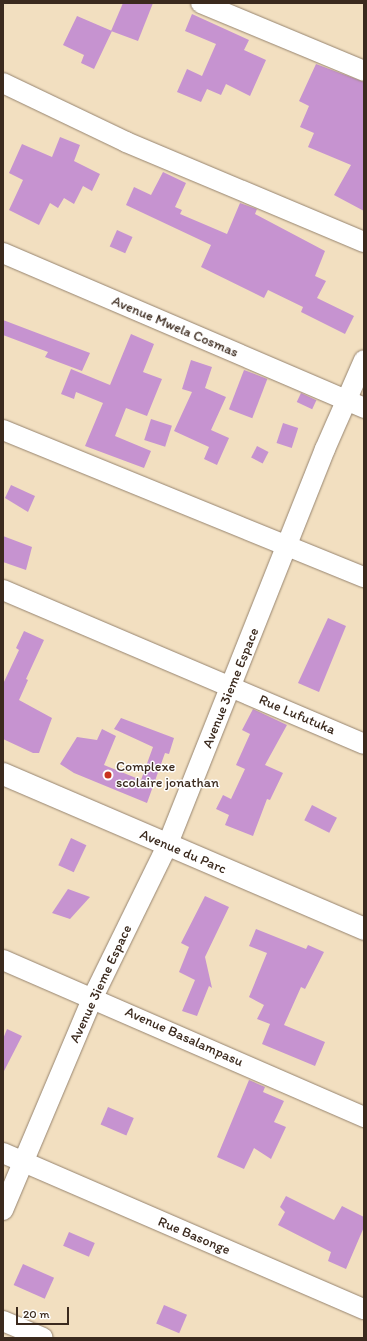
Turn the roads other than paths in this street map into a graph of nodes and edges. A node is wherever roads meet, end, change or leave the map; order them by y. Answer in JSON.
{"nodes":[{"id":1,"x":201,"y":3,"type":"edge"},
{"id":2,"x":364,"y":71,"type":"edge"},
{"id":3,"x":3,"y":83,"type":"edge"},
{"id":4,"x":364,"y":242,"type":"edge"},
{"id":5,"x":3,"y":253,"type":"edge"},
{"id":6,"x":364,"y":360,"type":"edge"},
{"id":7,"x":356,"y":404,"type":"edge"},
{"id":8,"x":3,"y":430,"type":"edge"},
{"id":9,"x":288,"y":546,"type":"junction"},
{"id":10,"x":364,"y":577,"type":"edge"},
{"id":11,"x":3,"y":590,"type":"edge"},
{"id":12,"x":231,"y":686,"type":"junction"},
{"id":13,"x":364,"y":744,"type":"edge"},
{"id":14,"x":3,"y":774,"type":"edge"},
{"id":15,"x":167,"y":846,"type":"junction"},
{"id":16,"x":364,"y":929,"type":"edge"},
{"id":17,"x":3,"y":960,"type":"edge"},
{"id":18,"x":93,"y":997,"type":"junction"},
{"id":19,"x":364,"y":1117,"type":"edge"},
{"id":20,"x":3,"y":1154,"type":"edge"},
{"id":21,"x":25,"y":1162,"type":"junction"},
{"id":22,"x":3,"y":1210,"type":"edge"},
{"id":23,"x":364,"y":1309,"type":"edge"},
{"id":24,"x":3,"y":1321,"type":"edge"},
{"id":25,"x":43,"y":1338,"type":"edge"}],
"edges":[{"from":1,"to":2,"type":"street"},
{"from":3,"to":4,"type":"street"},
{"from":5,"to":7,"type":"street","name":"Avenue Mwela Cosmas"},
{"from":6,"to":7,"type":"street","name":"Avenue 3ieme Espace"},
{"from":7,"to":9,"type":"street","name":"Avenue 3ieme Espace"},
{"from":8,"to":9,"type":"street"},
{"from":9,"to":10,"type":"street"},
{"from":9,"to":12,"type":"street","name":"Avenue 3ieme Espace"},
{"from":11,"to":12,"type":"street","name":"Rue Lufutuka"},
{"from":12,"to":13,"type":"street","name":"Rue Lufutuka"},
{"from":12,"to":15,"type":"street","name":"Avenue 3ieme Espace"},
{"from":14,"to":15,"type":"street","name":"Avenue du Parc"},
{"from":15,"to":16,"type":"street","name":"Avenue du Parc"},
{"from":15,"to":18,"type":"street","name":"Avenue 3ieme Espace"},
{"from":17,"to":18,"type":"street","name":"Avenue Basalampasu"},
{"from":18,"to":19,"type":"street","name":"Avenue Basalampasu"},
{"from":18,"to":21,"type":"street","name":"Avenue 3ieme Espace"},
{"from":20,"to":21,"type":"street","name":"Rue Basonge"},
{"from":21,"to":22,"type":"street","name":"Avenue 3ieme Espace"},
{"from":21,"to":23,"type":"street","name":"Rue Basonge"},
{"from":24,"to":25,"type":"street"}]}
